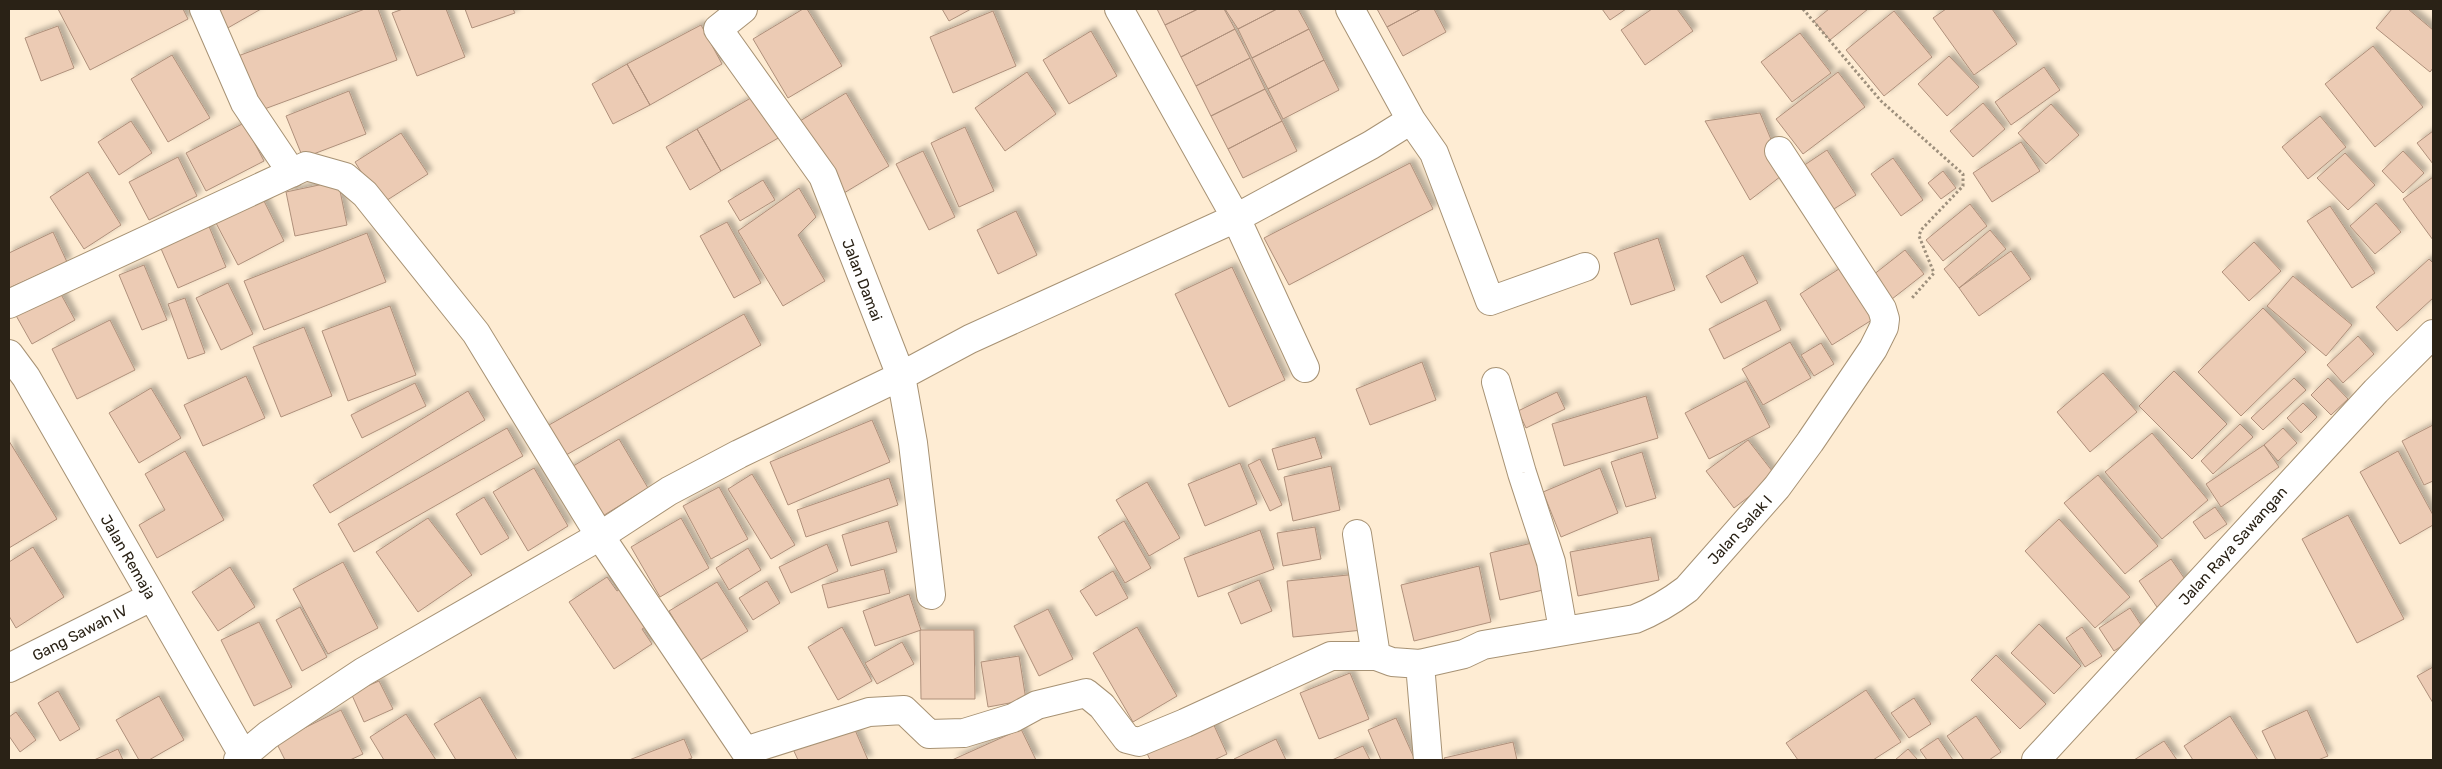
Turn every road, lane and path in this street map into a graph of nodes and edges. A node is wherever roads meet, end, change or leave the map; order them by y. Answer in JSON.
{"nodes":[{"id":1,"x":204,"y":9,"type":"edge"},
{"id":2,"x":743,"y":9,"type":"edge"},
{"id":3,"x":1119,"y":9,"type":"edge"},
{"id":4,"x":1350,"y":9,"type":"edge"},
{"id":5,"x":1803,"y":9,"type":"edge"},
{"id":6,"x":713,"y":19,"type":"edge"},
{"id":7,"x":1411,"y":120,"type":"junction"},
{"id":8,"x":1779,"y":151,"type":"dead end"},
{"id":9,"x":292,"y":173,"type":"junction"},
{"id":10,"x":1236,"y":218,"type":"junction"},
{"id":11,"x":1585,"y":267,"type":"dead end"},
{"id":12,"x":9,"y":304,"type":"edge"},
{"id":13,"x":1884,"y":327,"type":"junction"},
{"id":14,"x":2433,"y":334,"type":"edge"},
{"id":15,"x":9,"y":354,"type":"edge"},
{"id":16,"x":1305,"y":368,"type":"dead end"},
{"id":17,"x":900,"y":376,"type":"junction"},
{"id":18,"x":17,"y":381,"type":"edge"},
{"id":19,"x":1496,"y":382,"type":"dead end"},
{"id":20,"x":1357,"y":534,"type":"dead end"},
{"id":21,"x":600,"y":536,"type":"junction"},
{"id":22,"x":931,"y":596,"type":"dead end"},
{"id":23,"x":151,"y":597,"type":"junction"},
{"id":24,"x":1563,"y":630,"type":"junction"},
{"id":25,"x":1376,"y":656,"type":"junction"},
{"id":26,"x":1420,"y":664,"type":"junction"},
{"id":27,"x":9,"y":668,"type":"edge"},
{"id":28,"x":242,"y":759,"type":"edge"},
{"id":29,"x":1428,"y":760,"type":"edge"},
{"id":30,"x":2036,"y":760,"type":"edge"}],
"edges":[{"from":1,"to":9,"type":"main road"},
{"from":2,"to":6,"type":"main road","name":"Jalan Damai"},
{"from":3,"to":10,"type":"main road"},
{"from":4,"to":7,"type":"main road"},
{"from":5,"to":13,"type":"path"},
{"from":6,"to":17,"type":"main road","name":"Jalan Damai"},
{"from":7,"to":10,"type":"main road"},
{"from":7,"to":11,"type":"main road"},
{"from":8,"to":13,"type":"main road"},
{"from":9,"to":12,"type":"main road"},
{"from":9,"to":21,"type":"main road"},
{"from":10,"to":16,"type":"main road"},
{"from":10,"to":17,"type":"main road"},
{"from":13,"to":24,"type":"main road","name":"Jalan Salak I"},
{"from":14,"to":30,"type":"main road","name":"Jalan Raya Sawangan"},
{"from":15,"to":18,"type":"main road","name":"Jalan Remaja"},
{"from":17,"to":21,"type":"main road"},
{"from":17,"to":22,"type":"main road","name":"Jalan Damai"},
{"from":18,"to":23,"type":"main road","name":"Jalan Remaja"},
{"from":19,"to":24,"type":"main road"},
{"from":20,"to":25,"type":"main road"},
{"from":21,"to":25,"type":"main road","name":"Jalan Salak I"},
{"from":21,"to":28,"type":"main road"},
{"from":23,"to":27,"type":"main road","name":"Gang Sawah IV"},
{"from":23,"to":28,"type":"main road","name":"Jalan Remaja"},
{"from":24,"to":26,"type":"main road","name":"Jalan Salak I"},
{"from":25,"to":26,"type":"main road","name":"Jalan Salak I"},
{"from":26,"to":29,"type":"main road"}]}
